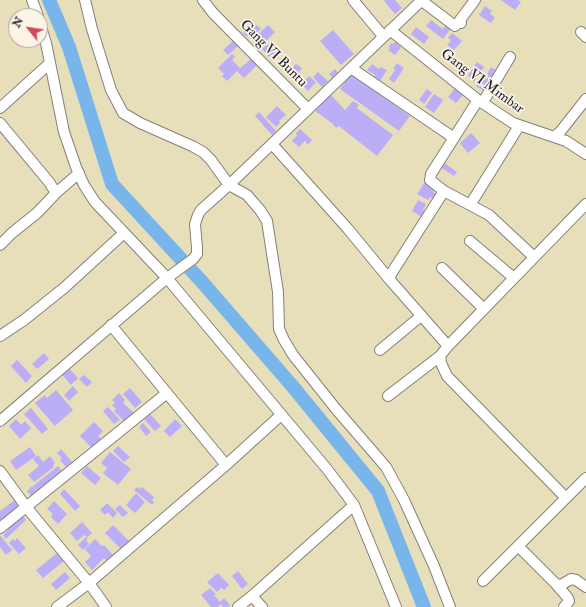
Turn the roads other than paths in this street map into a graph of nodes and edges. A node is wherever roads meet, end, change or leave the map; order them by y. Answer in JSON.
{"nodes":[{"id":1,"x":85,"y":0,"type":"edge"},
{"id":2,"x":203,"y":0,"type":"edge"},
{"id":3,"x":353,"y":0,"type":"edge"},
{"id":4,"x":422,"y":0,"type":"edge"},
{"id":5,"x":475,"y":0,"type":"edge"},
{"id":6,"x":387,"y":33,"type":"junction"},
{"id":7,"x":47,"y":48,"type":"edge"},
{"id":8,"x":510,"y":57,"type":"dead end"},
{"id":9,"x":50,"y":63,"type":"junction"},
{"id":10,"x":351,"y":68,"type":"junction"},
{"id":11,"x":586,"y":99,"type":"edge"},
{"id":12,"x":480,"y":101,"type":"junction"},
{"id":13,"x":0,"y":108,"type":"edge"},
{"id":14,"x":308,"y":109,"type":"junction"},
{"id":15,"x":0,"y":123,"type":"edge"},
{"id":16,"x":519,"y":126,"type":"junction"},
{"id":17,"x":555,"y":136,"type":"junction"},
{"id":18,"x":454,"y":138,"type":"junction"},
{"id":19,"x":272,"y":144,"type":"junction"},
{"id":20,"x":586,"y":154,"type":"edge"},
{"id":21,"x":79,"y":173,"type":"junction"},
{"id":22,"x":229,"y":185,"type":"junction"},
{"id":23,"x":444,"y":191,"type":"junction"},
{"id":24,"x":56,"y":193,"type":"junction"},
{"id":25,"x":586,"y":204,"type":"edge"},
{"id":26,"x":470,"y":205,"type":"junction"},
{"id":27,"x":124,"y":233,"type":"junction"},
{"id":28,"x":470,"y":241,"type":"dead end"},
{"id":29,"x":0,"y":244,"type":"edge"},
{"id":30,"x":534,"y":257,"type":"junction"},
{"id":31,"x":442,"y":268,"type":"dead end"},
{"id":32,"x":166,"y":278,"type":"junction"},
{"id":33,"x":514,"y":278,"type":"junction"},
{"id":34,"x":390,"y":280,"type":"junction"},
{"id":35,"x":484,"y":309,"type":"junction"},
{"id":36,"x":422,"y":316,"type":"junction"},
{"id":37,"x":111,"y":325,"type":"junction"},
{"id":38,"x":0,"y":336,"type":"edge"},
{"id":39,"x":448,"y":346,"type":"junction"},
{"id":40,"x":380,"y":350,"type":"dead end"},
{"id":41,"x":440,"y":356,"type":"junction"},
{"id":42,"x":167,"y":393,"type":"junction"},
{"id":43,"x":388,"y":396,"type":"dead end"},
{"id":44,"x":281,"y":415,"type":"junction"},
{"id":45,"x":0,"y":421,"type":"edge"},
{"id":46,"x":226,"y":465,"type":"junction"},
{"id":47,"x":0,"y":471,"type":"edge"},
{"id":48,"x":586,"y":478,"type":"edge"},
{"id":49,"x":566,"y":498,"type":"junction"},
{"id":50,"x":354,"y":505,"type":"junction"},
{"id":51,"x":27,"y":508,"type":"junction"},
{"id":52,"x":0,"y":528,"type":"edge"},
{"id":53,"x":518,"y":546,"type":"junction"},
{"id":54,"x":483,"y":581,"type":"dead end"},
{"id":55,"x":89,"y":583,"type":"junction"},
{"id":56,"x":556,"y":584,"type":"junction"},
{"id":57,"x":586,"y":587,"type":"edge"},
{"id":58,"x":252,"y":596,"type":"junction"},
{"id":59,"x":57,"y":607,"type":"edge"},
{"id":60,"x":106,"y":607,"type":"edge"},
{"id":61,"x":238,"y":607,"type":"edge"},
{"id":62,"x":262,"y":607,"type":"edge"},
{"id":63,"x":396,"y":607,"type":"edge"},
{"id":64,"x":450,"y":607,"type":"edge"},
{"id":65,"x":564,"y":607,"type":"edge"}],
"edges":[{"from":1,"to":22,"type":"street"},
{"from":2,"to":14,"type":"street","name":"Gang VI Buntu"},
{"from":3,"to":6,"type":"street","name":"Gang VI Mimbar"},
{"from":4,"to":5,"type":"street"},
{"from":4,"to":6,"type":"street"},
{"from":6,"to":10,"type":"street"},
{"from":6,"to":12,"type":"street","name":"Gang VI Mimbar"},
{"from":7,"to":9,"type":"street"},
{"from":8,"to":12,"type":"street"},
{"from":9,"to":13,"type":"street"},
{"from":9,"to":21,"type":"street"},
{"from":10,"to":14,"type":"street"},
{"from":10,"to":18,"type":"street"},
{"from":11,"to":17,"type":"street"},
{"from":12,"to":16,"type":"street","name":"Gang VI Mimbar"},
{"from":12,"to":18,"type":"street"},
{"from":14,"to":19,"type":"street"},
{"from":15,"to":24,"type":"street"},
{"from":16,"to":17,"type":"street","name":"Gang VI Mimbar"},
{"from":16,"to":26,"type":"street"},
{"from":17,"to":20,"type":"street","name":"Gang VI Mimbar"},
{"from":18,"to":23,"type":"street"},
{"from":19,"to":22,"type":"street"},
{"from":19,"to":34,"type":"street"},
{"from":21,"to":24,"type":"street"},
{"from":21,"to":27,"type":"street"},
{"from":22,"to":32,"type":"street"},
{"from":22,"to":64,"type":"street"},
{"from":23,"to":26,"type":"street"},
{"from":23,"to":34,"type":"street"},
{"from":24,"to":29,"type":"street"},
{"from":25,"to":30,"type":"street"},
{"from":26,"to":30,"type":"street"},
{"from":27,"to":32,"type":"street"},
{"from":27,"to":38,"type":"street"},
{"from":28,"to":33,"type":"street"},
{"from":30,"to":33,"type":"street"},
{"from":31,"to":35,"type":"street"},
{"from":32,"to":37,"type":"street"},
{"from":32,"to":44,"type":"street"},
{"from":33,"to":35,"type":"street"},
{"from":34,"to":36,"type":"street"},
{"from":35,"to":39,"type":"street"},
{"from":36,"to":39,"type":"street"},
{"from":36,"to":40,"type":"street"},
{"from":37,"to":42,"type":"street"},
{"from":37,"to":45,"type":"street"},
{"from":39,"to":41,"type":"street"},
{"from":41,"to":43,"type":"street"},
{"from":41,"to":49,"type":"street"},
{"from":42,"to":46,"type":"street"},
{"from":42,"to":51,"type":"street"},
{"from":44,"to":46,"type":"street"},
{"from":44,"to":50,"type":"street"},
{"from":46,"to":55,"type":"street"},
{"from":47,"to":51,"type":"street"},
{"from":48,"to":49,"type":"street"},
{"from":49,"to":53,"type":"street"},
{"from":50,"to":58,"type":"street"},
{"from":50,"to":63,"type":"street"},
{"from":51,"to":52,"type":"street"},
{"from":51,"to":55,"type":"street"},
{"from":53,"to":54,"type":"street"},
{"from":53,"to":56,"type":"street"},
{"from":55,"to":59,"type":"street"},
{"from":55,"to":60,"type":"street"},
{"from":56,"to":57,"type":"street"},
{"from":56,"to":65,"type":"street"},
{"from":58,"to":61,"type":"street"},
{"from":58,"to":62,"type":"street"}]}
